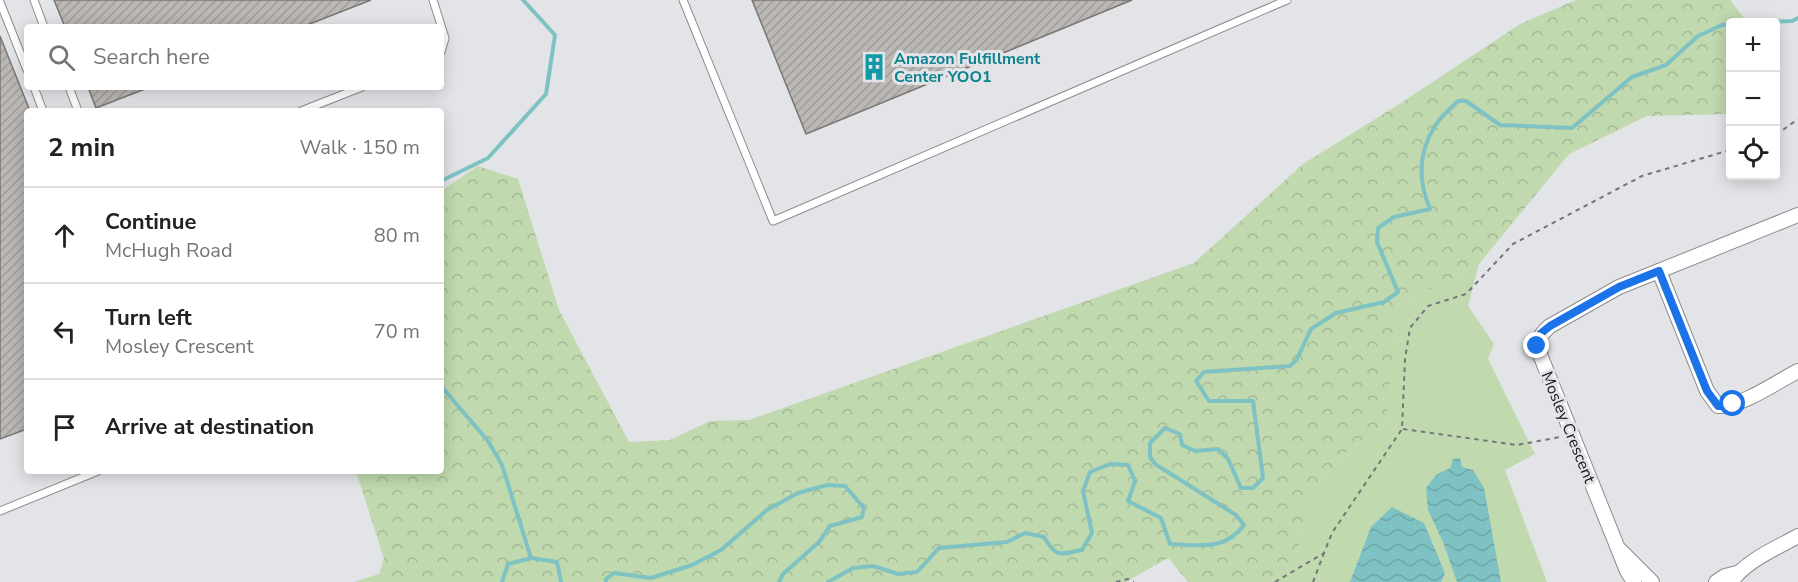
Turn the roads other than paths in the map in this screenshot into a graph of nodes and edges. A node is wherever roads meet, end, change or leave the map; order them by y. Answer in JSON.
{"nodes":[{"id":1,"x":34,"y":0,"type":"edge"},
{"id":2,"x":433,"y":0,"type":"edge"},
{"id":3,"x":683,"y":0,"type":"edge"},
{"id":4,"x":1287,"y":0,"type":"edge"},
{"id":5,"x":0,"y":2,"type":"edge"},
{"id":6,"x":43,"y":24,"type":"edge"},
{"id":7,"x":441,"y":24,"type":"edge"},
{"id":8,"x":24,"y":62,"type":"edge"},
{"id":9,"x":35,"y":90,"type":"edge"},
{"id":10,"x":70,"y":90,"type":"edge"},
{"id":11,"x":355,"y":90,"type":"edge"},
{"id":12,"x":42,"y":108,"type":"edge"},
{"id":13,"x":77,"y":108,"type":"edge"},
{"id":14,"x":309,"y":108,"type":"edge"},
{"id":15,"x":1798,"y":215,"type":"edge"},
{"id":16,"x":1659,"y":271,"type":"junction"},
{"id":17,"x":1798,"y":371,"type":"edge"},
{"id":18,"x":91,"y":474,"type":"edge"},
{"id":19,"x":0,"y":511,"type":"edge"},
{"id":20,"x":1798,"y":537,"type":"edge"},
{"id":21,"x":1619,"y":549,"type":"junction"},
{"id":22,"x":1734,"y":578,"type":"edge"},
{"id":23,"x":1634,"y":582,"type":"edge"},
{"id":24,"x":1652,"y":582,"type":"edge"},
{"id":25,"x":1716,"y":582,"type":"edge"}],
"edges":[{"from":1,"to":6,"type":"lane"},
{"from":2,"to":7,"type":"lane"},
{"from":3,"to":4,"type":"lane"},
{"from":5,"to":8,"type":"lane"},
{"from":9,"to":12,"type":"lane"},
{"from":10,"to":13,"type":"lane"},
{"from":11,"to":14,"type":"lane"},
{"from":15,"to":16,"type":"street","name":"Mosley Crescent"},
{"from":16,"to":17,"type":"street"},
{"from":16,"to":21,"type":"street","name":"Mosley Crescent"},
{"from":18,"to":19,"type":"lane"},
{"from":20,"to":22,"type":"street"},
{"from":21,"to":23,"type":"street","name":"Mosley Crescent"},
{"from":21,"to":24,"type":"street","name":"Mosley Crescent"},
{"from":22,"to":25,"type":"street"}]}
